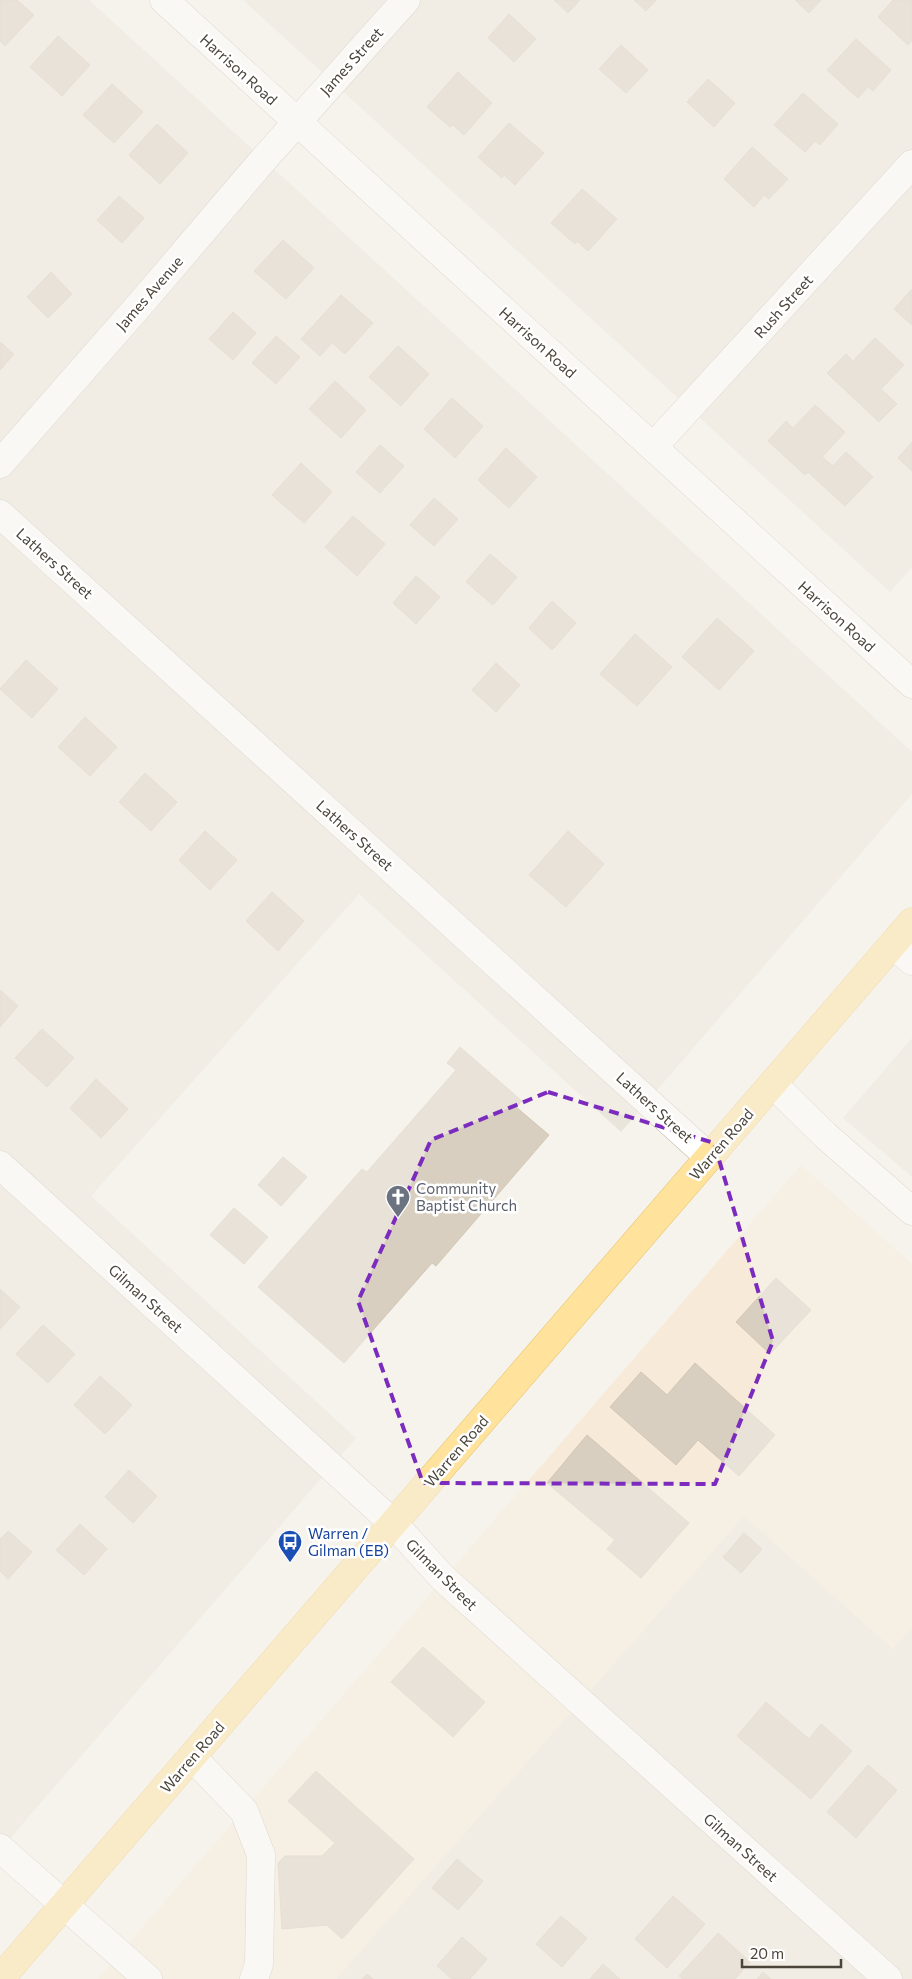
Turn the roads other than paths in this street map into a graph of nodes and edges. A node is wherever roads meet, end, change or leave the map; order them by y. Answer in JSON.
{"nodes":[{"id":1,"x":164,"y":0,"type":"edge"},
{"id":2,"x":406,"y":0,"type":"edge"},
{"id":3,"x":298,"y":122,"type":"junction"},
{"id":4,"x":912,"y":164,"type":"edge"},
{"id":5,"x":653,"y":447,"type":"junction"},
{"id":6,"x":0,"y":464,"type":"edge"},
{"id":7,"x":0,"y":514,"type":"edge"},
{"id":8,"x":912,"y":684,"type":"edge"},
{"id":9,"x":912,"y":922,"type":"edge"},
{"id":10,"x":902,"y":953,"type":"edge"},
{"id":11,"x":773,"y":1084,"type":"junction"},
{"id":12,"x":710,"y":1157,"type":"junction"},
{"id":13,"x":0,"y":1165,"type":"edge"},
{"id":14,"x":912,"y":1211,"type":"edge"},
{"id":15,"x":394,"y":1523,"type":"junction"},
{"id":16,"x":192,"y":1757,"type":"junction"},
{"id":17,"x":0,"y":1848,"type":"edge"},
{"id":18,"x":64,"y":1905,"type":"junction"},
{"id":19,"x":0,"y":1979,"type":"edge"},
{"id":20,"x":148,"y":1979,"type":"edge"},
{"id":21,"x":254,"y":1979,"type":"edge"},
{"id":22,"x":888,"y":1979,"type":"edge"}],
"edges":[{"from":1,"to":3,"type":"street","name":"Harrison Road"},
{"from":2,"to":3,"type":"street","name":"James Street"},
{"from":3,"to":5,"type":"street","name":"Harrison Road"},
{"from":3,"to":6,"type":"street","name":"James Avenue"},
{"from":4,"to":5,"type":"street","name":"Rush Street"},
{"from":5,"to":8,"type":"street","name":"Harrison Road"},
{"from":7,"to":12,"type":"street","name":"Lathers Street"},
{"from":9,"to":10,"type":"main road","name":"Warren Road"},
{"from":10,"to":11,"type":"main road","name":"Warren Road"},
{"from":11,"to":12,"type":"main road","name":"Warren Road"},
{"from":11,"to":14,"type":"street"},
{"from":12,"to":15,"type":"main road","name":"Warren Road"},
{"from":13,"to":15,"type":"street","name":"Gilman Street"},
{"from":15,"to":16,"type":"main road","name":"Warren Road"},
{"from":15,"to":22,"type":"street","name":"Gilman Street"},
{"from":16,"to":18,"type":"main road","name":"Warren Road"},
{"from":16,"to":21,"type":"street"},
{"from":17,"to":18,"type":"street"},
{"from":18,"to":19,"type":"main road","name":"Warren Road"},
{"from":18,"to":20,"type":"street"}]}
